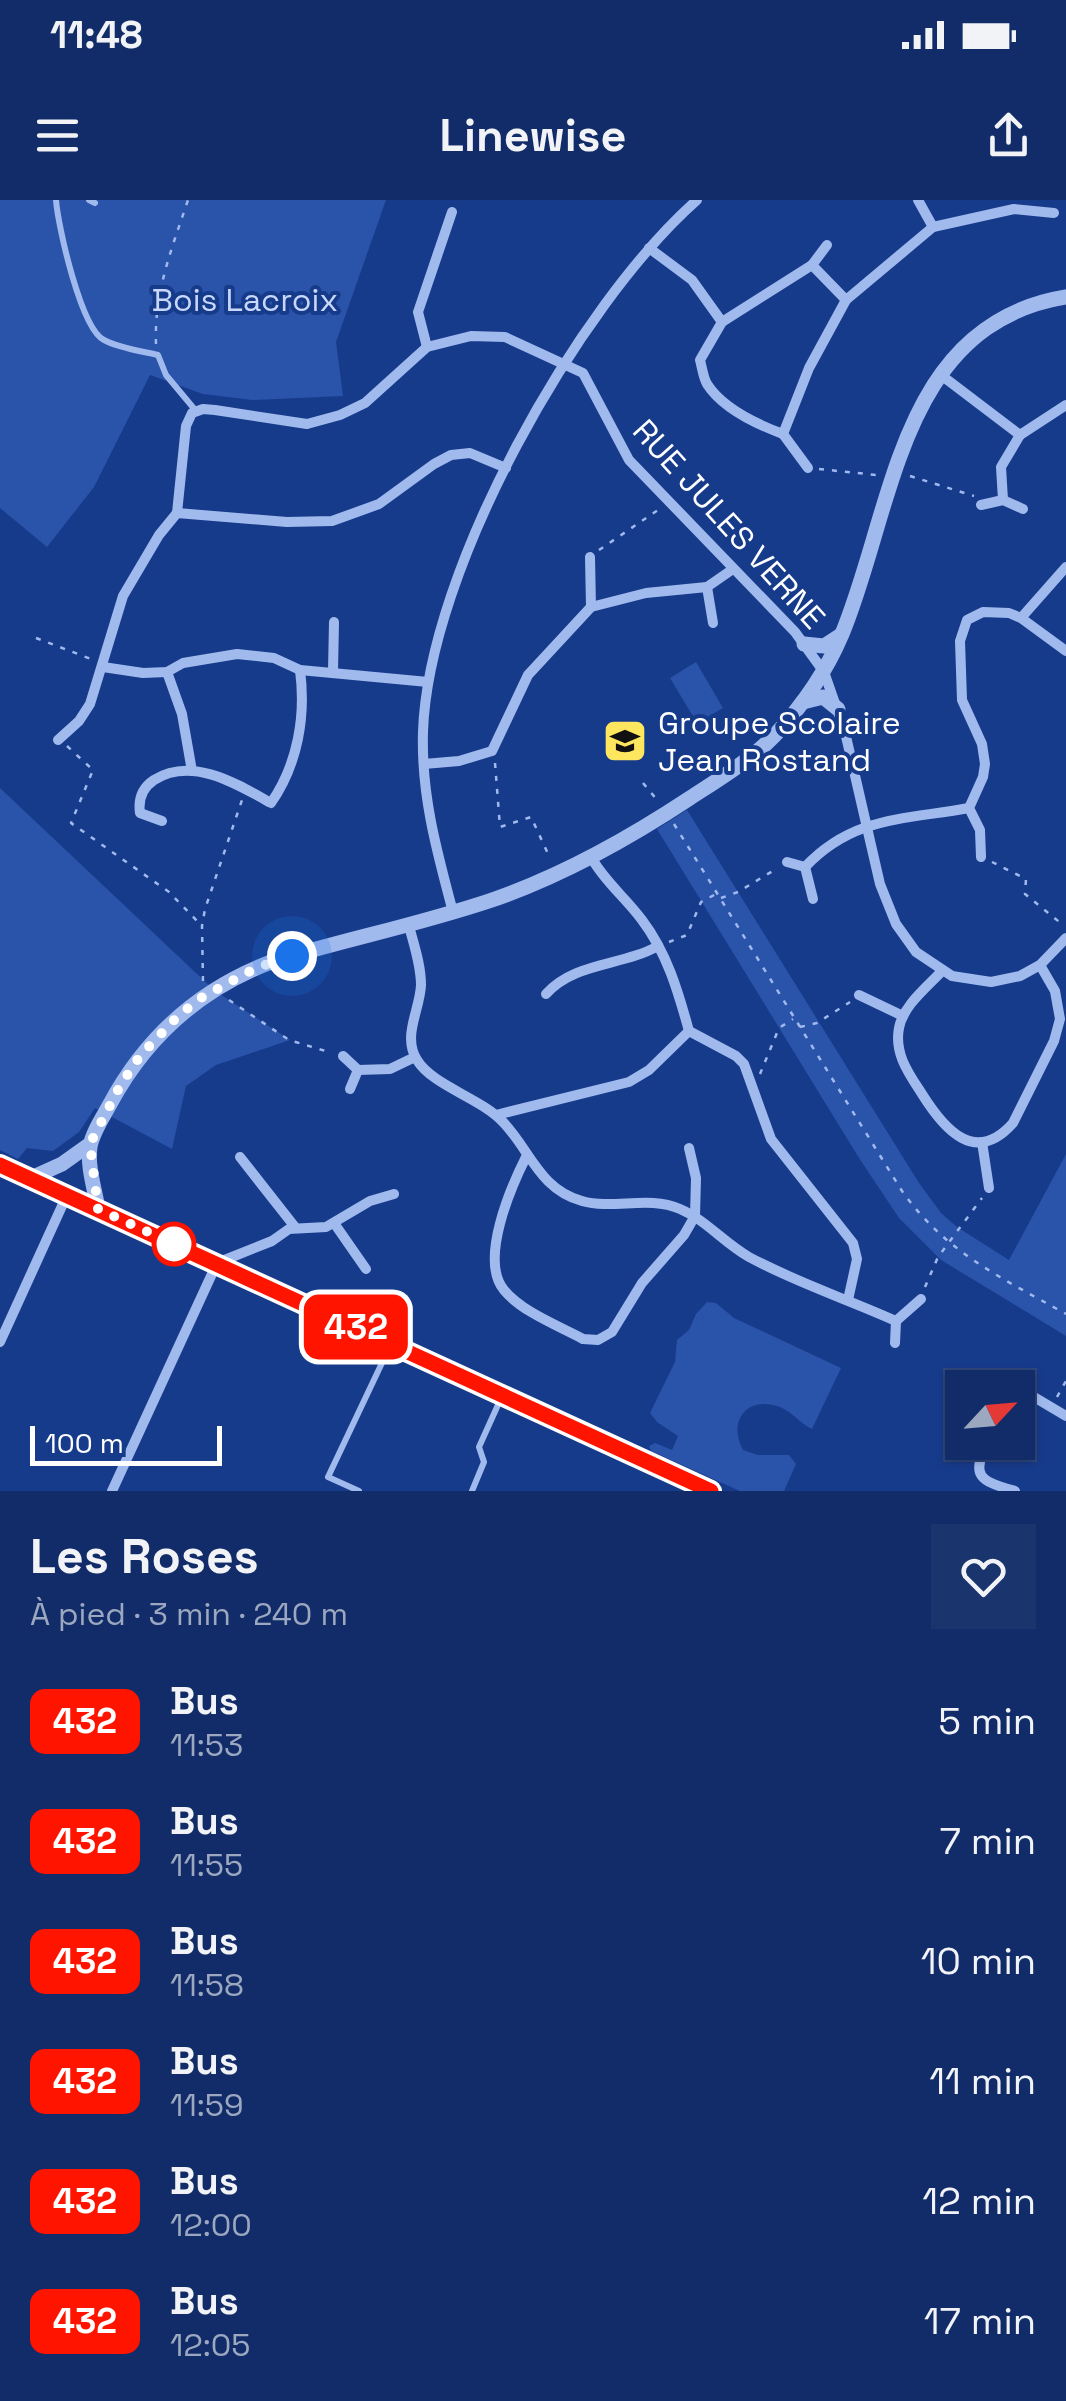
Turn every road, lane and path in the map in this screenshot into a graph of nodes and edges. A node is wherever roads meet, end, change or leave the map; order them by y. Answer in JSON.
{"nodes":[{"id":1,"x":56,"y":200,"type":"edge"},
{"id":2,"x":188,"y":200,"type":"edge"},
{"id":3,"x":697,"y":200,"type":"edge"},
{"id":4,"x":918,"y":200,"type":"edge"},
{"id":5,"x":1014,"y":205,"type":"edge"},
{"id":6,"x":452,"y":212,"type":"dead end"},
{"id":7,"x":1054,"y":213,"type":"dead end"},
{"id":8,"x":934,"y":226,"type":"junction"},
{"id":9,"x":827,"y":245,"type":"dead end"},
{"id":10,"x":648,"y":248,"type":"junction"},
{"id":11,"x":812,"y":266,"type":"junction"},
{"id":12,"x":1066,"y":297,"type":"edge"},
{"id":13,"x":846,"y":300,"type":"junction"},
{"id":14,"x":722,"y":322,"type":"junction"},
{"id":15,"x":428,"y":347,"type":"junction"},
{"id":16,"x":158,"y":355,"type":"junction"},
{"id":17,"x":564,"y":363,"type":"junction"},
{"id":18,"x":941,"y":375,"type":"junction"},
{"id":19,"x":1066,"y":405,"type":"edge"},
{"id":20,"x":196,"y":410,"type":"junction"},
{"id":21,"x":783,"y":434,"type":"junction"},
{"id":22,"x":1020,"y":435,"type":"junction"},
{"id":23,"x":506,"y":468,"type":"junction"},
{"id":24,"x":808,"y":468,"type":"joint"},
{"id":25,"x":893,"y":474,"type":"junction"},
{"id":26,"x":1003,"y":500,"type":"junction"},
{"id":27,"x":668,"y":504,"type":"junction"},
{"id":28,"x":982,"y":505,"type":"joint"},
{"id":29,"x":1023,"y":509,"type":"dead end"},
{"id":30,"x":176,"y":513,"type":"junction"},
{"id":31,"x":590,"y":557,"type":"joint"},
{"id":32,"x":1066,"y":566,"type":"edge"},
{"id":33,"x":732,"y":569,"type":"junction"},
{"id":34,"x":707,"y":587,"type":"junction"},
{"id":35,"x":590,"y":607,"type":"junction"},
{"id":36,"x":1021,"y":618,"type":"junction"},
{"id":37,"x":334,"y":622,"type":"dead end"},
{"id":38,"x":713,"y":623,"type":"dead end"},
{"id":39,"x":841,"y":635,"type":"junction"},
{"id":40,"x":36,"y":638,"type":"dead end"},
{"id":41,"x":804,"y":644,"type":"junction"},
{"id":42,"x":1066,"y":651,"type":"edge"},
{"id":43,"x":103,"y":665,"type":"junction"},
{"id":44,"x":300,"y":670,"type":"junction"},
{"id":45,"x":333,"y":671,"type":"junction"},
{"id":46,"x":167,"y":672,"type":"junction"},
{"id":47,"x":824,"y":672,"type":"junction"},
{"id":48,"x":428,"y":682,"type":"junction"},
{"id":49,"x":802,"y":702,"type":"junction"},
{"id":50,"x":838,"y":709,"type":"junction"},
{"id":51,"x":60,"y":738,"type":"joint"},
{"id":52,"x":492,"y":751,"type":"junction"},
{"id":53,"x":424,"y":764,"type":"junction"},
{"id":54,"x":192,"y":772,"type":"junction"},
{"id":55,"x":643,"y":783,"type":"dead end"},
{"id":56,"x":246,"y":789,"type":"junction"},
{"id":57,"x":969,"y":808,"type":"junction"},
{"id":58,"x":667,"y":813,"type":"junction"},
{"id":59,"x":162,"y":821,"type":"dead end"},
{"id":60,"x":866,"y":826,"type":"junction"},
{"id":61,"x":591,"y":857,"type":"junction"},
{"id":62,"x":982,"y":857,"type":"joint"},
{"id":63,"x":787,"y":862,"type":"joint"},
{"id":64,"x":805,"y":867,"type":"junction"},
{"id":65,"x":557,"y":873,"type":"junction"},
{"id":66,"x":718,"y":896,"type":"junction"},
{"id":67,"x":813,"y":899,"type":"dead end"},
{"id":68,"x":453,"y":912,"type":"junction"},
{"id":69,"x":202,"y":926,"type":"junction"},
{"id":70,"x":408,"y":926,"type":"junction"},
{"id":71,"x":1066,"y":927,"type":"edge"},
{"id":72,"x":1066,"y":938,"type":"edge"},
{"id":73,"x":658,"y":946,"type":"junction"},
{"id":74,"x":1040,"y":965,"type":"junction"},
{"id":75,"x":941,"y":972,"type":"junction"},
{"id":76,"x":207,"y":994,"type":"junction"},
{"id":77,"x":546,"y":994,"type":"dead end"},
{"id":78,"x":860,"y":995,"type":"joint"},
{"id":79,"x":903,"y":1016,"type":"junction"},
{"id":80,"x":795,"y":1018,"type":"junction"},
{"id":81,"x":800,"y":1027,"type":"junction"},
{"id":82,"x":689,"y":1031,"type":"junction"},
{"id":83,"x":343,"y":1056,"type":"joint"},
{"id":84,"x":415,"y":1057,"type":"junction"},
{"id":85,"x":358,"y":1070,"type":"junction"},
{"id":86,"x":753,"y":1083,"type":"junction"},
{"id":87,"x":350,"y":1089,"type":"dead end"},
{"id":88,"x":496,"y":1116,"type":"junction"},
{"id":89,"x":982,"y":1142,"type":"junction"},
{"id":90,"x":90,"y":1144,"type":"junction"},
{"id":91,"x":689,"y":1148,"type":"dead end"},
{"id":92,"x":240,"y":1157,"type":"dead end"},
{"id":93,"x":526,"y":1157,"type":"junction"},
{"id":94,"x":0,"y":1165,"type":"edge"},
{"id":95,"x":31,"y":1178,"type":"junction"},
{"id":96,"x":989,"y":1188,"type":"joint"},
{"id":97,"x":394,"y":1194,"type":"dead end"},
{"id":98,"x":68,"y":1195,"type":"junction"},
{"id":99,"x":98,"y":1209,"type":"junction"},
{"id":100,"x":695,"y":1216,"type":"junction"},
{"id":101,"x":334,"y":1223,"type":"junction"},
{"id":102,"x":296,"y":1227,"type":"junction"},
{"id":103,"x":948,"y":1243,"type":"junction"},
{"id":104,"x":217,"y":1263,"type":"junction"},
{"id":105,"x":366,"y":1269,"type":"dead end"},
{"id":106,"x":921,"y":1299,"type":"joint"},
{"id":107,"x":848,"y":1300,"type":"junction"},
{"id":108,"x":1066,"y":1314,"type":"edge"},
{"id":109,"x":896,"y":1321,"type":"junction"},
{"id":110,"x":0,"y":1342,"type":"edge"},
{"id":111,"x":895,"y":1342,"type":"dead end"},
{"id":112,"x":392,"y":1343,"type":"junction"},
{"id":113,"x":1066,"y":1382,"type":"edge"},
{"id":114,"x":502,"y":1394,"type":"junction"},
{"id":115,"x":1035,"y":1398,"type":"edge"},
{"id":116,"x":1051,"y":1407,"type":"junction"},
{"id":117,"x":1066,"y":1416,"type":"edge"},
{"id":118,"x":979,"y":1460,"type":"edge"},
{"id":119,"x":112,"y":1491,"type":"edge"},
{"id":120,"x":359,"y":1491,"type":"edge"},
{"id":121,"x":472,"y":1491,"type":"edge"},
{"id":122,"x":711,"y":1491,"type":"edge"},
{"id":123,"x":1015,"y":1491,"type":"edge"}],
"edges":[{"from":1,"to":16,"type":"lane"},
{"from":2,"to":16,"type":"path"},
{"from":3,"to":10,"type":"street"},
{"from":4,"to":8,"type":"street"},
{"from":5,"to":7,"type":"street"},
{"from":5,"to":8,"type":"street"},
{"from":6,"to":15,"type":"street"},
{"from":8,"to":13,"type":"street"},
{"from":9,"to":11,"type":"street"},
{"from":10,"to":14,"type":"street"},
{"from":10,"to":17,"type":"street"},
{"from":11,"to":13,"type":"street"},
{"from":11,"to":14,"type":"street"},
{"from":12,"to":18,"type":"street"},
{"from":13,"to":21,"type":"street"},
{"from":14,"to":21,"type":"street"},
{"from":15,"to":17,"type":"street"},
{"from":15,"to":20,"type":"street"},
{"from":16,"to":20,"type":"lane"},
{"from":17,"to":23,"type":"street"},
{"from":17,"to":27,"type":"street","name":"RUE JULES VERNE"},
{"from":18,"to":22,"type":"street"},
{"from":18,"to":25,"type":"street"},
{"from":19,"to":22,"type":"street"},
{"from":20,"to":30,"type":"street"},
{"from":21,"to":24,"type":"street"},
{"from":22,"to":26,"type":"street"},
{"from":23,"to":30,"type":"street"},
{"from":23,"to":48,"type":"street"},
{"from":24,"to":25,"type":"path"},
{"from":25,"to":28,"type":"path"},
{"from":25,"to":39,"type":"street"},
{"from":26,"to":28,"type":"street"},
{"from":26,"to":29,"type":"street"},
{"from":27,"to":31,"type":"path"},
{"from":27,"to":33,"type":"street","name":"RUE JULES VERNE"},
{"from":30,"to":43,"type":"street"},
{"from":31,"to":35,"type":"street"},
{"from":32,"to":36,"type":"street"},
{"from":33,"to":34,"type":"street"},
{"from":33,"to":41,"type":"street","name":"RUE JULES VERNE"},
{"from":34,"to":35,"type":"street"},
{"from":34,"to":38,"type":"street"},
{"from":35,"to":52,"type":"street"},
{"from":36,"to":42,"type":"street"},
{"from":36,"to":57,"type":"street"},
{"from":37,"to":45,"type":"street"},
{"from":39,"to":41,"type":"street"},
{"from":39,"to":47,"type":"street"},
{"from":40,"to":43,"type":"path"},
{"from":41,"to":47,"type":"street","name":"RUE JULES VERNE"},
{"from":43,"to":46,"type":"street"},
{"from":43,"to":51,"type":"street"},
{"from":44,"to":45,"type":"street"},
{"from":44,"to":46,"type":"street"},
{"from":44,"to":56,"type":"street"},
{"from":45,"to":48,"type":"street"},
{"from":46,"to":54,"type":"street"},
{"from":47,"to":49,"type":"street"},
{"from":47,"to":50,"type":"street","name":"RUE JULES VERNE"},
{"from":48,"to":53,"type":"street"},
{"from":49,"to":50,"type":"street"},
{"from":49,"to":58,"type":"street"},
{"from":50,"to":60,"type":"street","name":"RUE JULES VERNE"},
{"from":51,"to":69,"type":"path"},
{"from":52,"to":53,"type":"street"},
{"from":52,"to":65,"type":"path"},
{"from":53,"to":68,"type":"street"},
{"from":54,"to":56,"type":"street"},
{"from":54,"to":59,"type":"street"},
{"from":55,"to":58,"type":"path"},
{"from":56,"to":69,"type":"path"},
{"from":57,"to":60,"type":"street"},
{"from":57,"to":62,"type":"street"},
{"from":58,"to":61,"type":"street"},
{"from":58,"to":66,"type":"path"},
{"from":60,"to":64,"type":"street"},
{"from":60,"to":75,"type":"street","name":"RUE JULES VERNE"},
{"from":61,"to":65,"type":"street"},
{"from":61,"to":73,"type":"street"},
{"from":62,"to":71,"type":"path"},
{"from":63,"to":64,"type":"street"},
{"from":63,"to":66,"type":"path"},
{"from":64,"to":67,"type":"street"},
{"from":65,"to":68,"type":"street"},
{"from":66,"to":73,"type":"path"},
{"from":66,"to":80,"type":"path"},
{"from":68,"to":70,"type":"street"},
{"from":69,"to":76,"type":"path"},
{"from":70,"to":76,"type":"street"},
{"from":70,"to":84,"type":"street"},
{"from":72,"to":74,"type":"street"},
{"from":73,"to":77,"type":"street"},
{"from":73,"to":82,"type":"street"},
{"from":74,"to":75,"type":"street"},
{"from":74,"to":89,"type":"street"},
{"from":75,"to":79,"type":"street"},
{"from":76,"to":83,"type":"path"},
{"from":76,"to":90,"type":"street"},
{"from":78,"to":79,"type":"street"},
{"from":78,"to":81,"type":"path"},
{"from":79,"to":89,"type":"street"},
{"from":80,"to":81,"type":"path"},
{"from":80,"to":86,"type":"path"},
{"from":81,"to":103,"type":"path"},
{"from":82,"to":86,"type":"street"},
{"from":82,"to":88,"type":"street"},
{"from":83,"to":85,"type":"street"},
{"from":84,"to":85,"type":"street"},
{"from":84,"to":88,"type":"street"},
{"from":85,"to":87,"type":"street"},
{"from":86,"to":107,"type":"street"},
{"from":88,"to":93,"type":"street"},
{"from":89,"to":96,"type":"street"},
{"from":90,"to":95,"type":"street"},
{"from":90,"to":99,"type":"street"},
{"from":91,"to":100,"type":"street"},
{"from":92,"to":102,"type":"street"},
{"from":93,"to":100,"type":"street"},
{"from":93,"to":100,"type":"street"},
{"from":94,"to":95,"type":"street"},
{"from":95,"to":98,"type":"street"},
{"from":96,"to":103,"type":"path"},
{"from":97,"to":101,"type":"street"},
{"from":98,"to":99,"type":"street"},
{"from":98,"to":110,"type":"street"},
{"from":99,"to":104,"type":"street"},
{"from":100,"to":107,"type":"street"},
{"from":101,"to":102,"type":"street"},
{"from":101,"to":105,"type":"street"},
{"from":102,"to":104,"type":"street"},
{"from":103,"to":106,"type":"path"},
{"from":103,"to":108,"type":"path"},
{"from":104,"to":112,"type":"street"},
{"from":104,"to":119,"type":"street"},
{"from":106,"to":109,"type":"street"},
{"from":107,"to":109,"type":"street"},
{"from":109,"to":111,"type":"street"},
{"from":112,"to":114,"type":"street"},
{"from":112,"to":120,"type":"lane"},
{"from":113,"to":116,"type":"path"},
{"from":114,"to":121,"type":"lane"},
{"from":114,"to":122,"type":"street"},
{"from":115,"to":116,"type":"street"},
{"from":116,"to":117,"type":"street"},
{"from":118,"to":123,"type":"street"}]}
